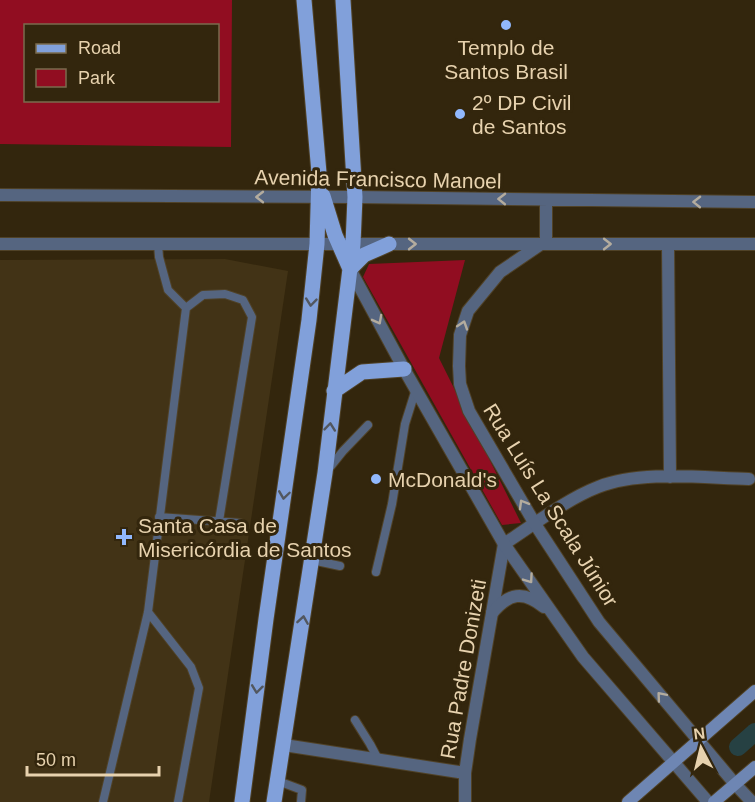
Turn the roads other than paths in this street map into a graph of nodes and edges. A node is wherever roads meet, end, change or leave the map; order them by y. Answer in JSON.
{"nodes":[{"id":1,"x":304,"y":0,"type":"edge"},
{"id":2,"x":343,"y":0,"type":"edge"},
{"id":3,"x":0,"y":195,"type":"edge"},
{"id":4,"x":321,"y":197,"type":"junction"},
{"id":5,"x":355,"y":197,"type":"junction"},
{"id":6,"x":755,"y":202,"type":"edge"},
{"id":7,"x":546,"y":203,"type":"junction"},
{"id":8,"x":544,"y":240,"type":"junction"},
{"id":9,"x":0,"y":244,"type":"edge"},
{"id":10,"x":158,"y":244,"type":"junction"},
{"id":11,"x":317,"y":244,"type":"junction"},
{"id":12,"x":346,"y":244,"type":"junction"},
{"id":13,"x":389,"y":244,"type":"junction"},
{"id":14,"x":668,"y":244,"type":"junction"},
{"id":15,"x":755,"y":244,"type":"edge"},
{"id":16,"x":350,"y":269,"type":"junction"},
{"id":17,"x":186,"y":308,"type":"junction"},
{"id":18,"x":404,"y":369,"type":"junction"},
{"id":19,"x":416,"y":389,"type":"junction"},
{"id":20,"x":334,"y":391,"type":"junction"},
{"id":21,"x":368,"y":425,"type":"dead end"},
{"id":22,"x":325,"y":473,"type":"junction"},
{"id":23,"x":670,"y":477,"type":"junction"},
{"id":24,"x":749,"y":479,"type":"dead end"},
{"id":25,"x":159,"y":517,"type":"junction"},
{"id":26,"x":219,"y":521,"type":"junction"},
{"id":27,"x":240,"y":524,"type":"dead end"},
{"id":28,"x":535,"y":524,"type":"junction"},
{"id":29,"x":504,"y":544,"type":"junction"},
{"id":30,"x":312,"y":560,"type":"junction"},
{"id":31,"x":340,"y":566,"type":"dead end"},
{"id":32,"x":376,"y":572,"type":"dead end"},
{"id":33,"x":148,"y":612,"type":"junction"},
{"id":34,"x":492,"y":613,"type":"junction"},
{"id":35,"x":552,"y":613,"type":"junction"},
{"id":36,"x":755,"y":691,"type":"edge"},
{"id":37,"x":355,"y":720,"type":"dead end"},
{"id":38,"x":699,"y":741,"type":"junction"},
{"id":39,"x":284,"y":745,"type":"junction"},
{"id":40,"x":378,"y":759,"type":"junction"},
{"id":41,"x":674,"y":762,"type":"junction"},
{"id":42,"x":755,"y":767,"type":"edge"},
{"id":43,"x":465,"y":773,"type":"junction"},
{"id":44,"x":278,"y":781,"type":"junction"},
{"id":45,"x":735,"y":784,"type":"junction"},
{"id":46,"x":104,"y":802,"type":"edge"},
{"id":47,"x":178,"y":802,"type":"edge"},
{"id":48,"x":242,"y":802,"type":"edge"},
{"id":49,"x":274,"y":802,"type":"edge"},
{"id":50,"x":301,"y":802,"type":"edge"},
{"id":51,"x":465,"y":802,"type":"edge"},
{"id":52,"x":628,"y":802,"type":"edge"},
{"id":53,"x":708,"y":802,"type":"edge"},
{"id":54,"x":714,"y":802,"type":"edge"},
{"id":55,"x":752,"y":802,"type":"edge"}],
"edges":[{"from":1,"to":4,"type":"main road"},
{"from":2,"to":5,"type":"main road"},
{"from":4,"to":3,"type":"street","name":"Avenida Francisco Manoel","one_way":true},
{"from":4,"to":5,"type":"street","name":"Avenida Francisco Manoel"},
{"from":4,"to":11,"type":"main road"},
{"from":4,"to":12,"type":"main road"},
{"from":7,"to":5,"type":"street","name":"Avenida Francisco Manoel","one_way":true},
{"from":5,"to":12,"type":"main road"},
{"from":6,"to":7,"type":"street","name":"Avenida Francisco Manoel","one_way":true},
{"from":7,"to":8,"type":"street"},
{"from":13,"to":8,"type":"street","one_way":true},
{"from":8,"to":14,"type":"street","one_way":true},
{"from":28,"to":8,"type":"street","name":"Rua Luís La Scala Júnior","one_way":true},
{"from":9,"to":10,"type":"street"},
{"from":10,"to":11,"type":"street"},
{"from":10,"to":17,"type":"lane"},
{"from":11,"to":12,"type":"street"},
{"from":11,"to":48,"type":"main road","one_way":true},
{"from":12,"to":13,"type":"street"},
{"from":12,"to":16,"type":"main road"},
{"from":13,"to":16,"type":"main road"},
{"from":14,"to":15,"type":"street"},
{"from":14,"to":23,"type":"street"},
{"from":16,"to":18,"type":"street","one_way":true},
{"from":16,"to":20,"type":"main road"},
{"from":17,"to":25,"type":"lane"},
{"from":17,"to":26,"type":"lane"},
{"from":18,"to":19,"type":"street"},
{"from":18,"to":20,"type":"main road"},
{"from":19,"to":29,"type":"street"},
{"from":19,"to":32,"type":"lane"},
{"from":22,"to":20,"type":"main road","one_way":true},
{"from":21,"to":22,"type":"lane"},
{"from":22,"to":30,"type":"main road"},
{"from":23,"to":24,"type":"street"},
{"from":23,"to":28,"type":"street"},
{"from":25,"to":26,"type":"lane"},
{"from":25,"to":33,"type":"lane"},
{"from":26,"to":27,"type":"lane"},
{"from":28,"to":29,"type":"street"},
{"from":38,"to":28,"type":"street","name":"Rua Luís La Scala Júnior","one_way":true},
{"from":29,"to":34,"type":"street","name":"Rua Padre Donizeti"},
{"from":29,"to":35,"type":"street","one_way":true},
{"from":30,"to":31,"type":"lane"},
{"from":39,"to":30,"type":"main road","one_way":true},
{"from":33,"to":46,"type":"lane"},
{"from":33,"to":47,"type":"lane"},
{"from":34,"to":35,"type":"street"},
{"from":34,"to":43,"type":"street","name":"Rua Padre Donizeti"},
{"from":35,"to":41,"type":"street"},
{"from":36,"to":38,"type":"main road"},
{"from":37,"to":40,"type":"lane"},
{"from":38,"to":41,"type":"main road"},
{"from":38,"to":45,"type":"street","name":"Rua Luís La Scala Júnior"},
{"from":39,"to":40,"type":"street"},
{"from":39,"to":44,"type":"main road"},
{"from":40,"to":43,"type":"street"},
{"from":41,"to":52,"type":"main road"},
{"from":41,"to":53,"type":"street"},
{"from":42,"to":45,"type":"main road"},
{"from":43,"to":51,"type":"street","name":"Rua Padre Donizeti"},
{"from":44,"to":49,"type":"main road"},
{"from":44,"to":50,"type":"lane"},
{"from":45,"to":54,"type":"main road"},
{"from":45,"to":55,"type":"street","name":"Rua Luís La Scala Júnior"}]}
